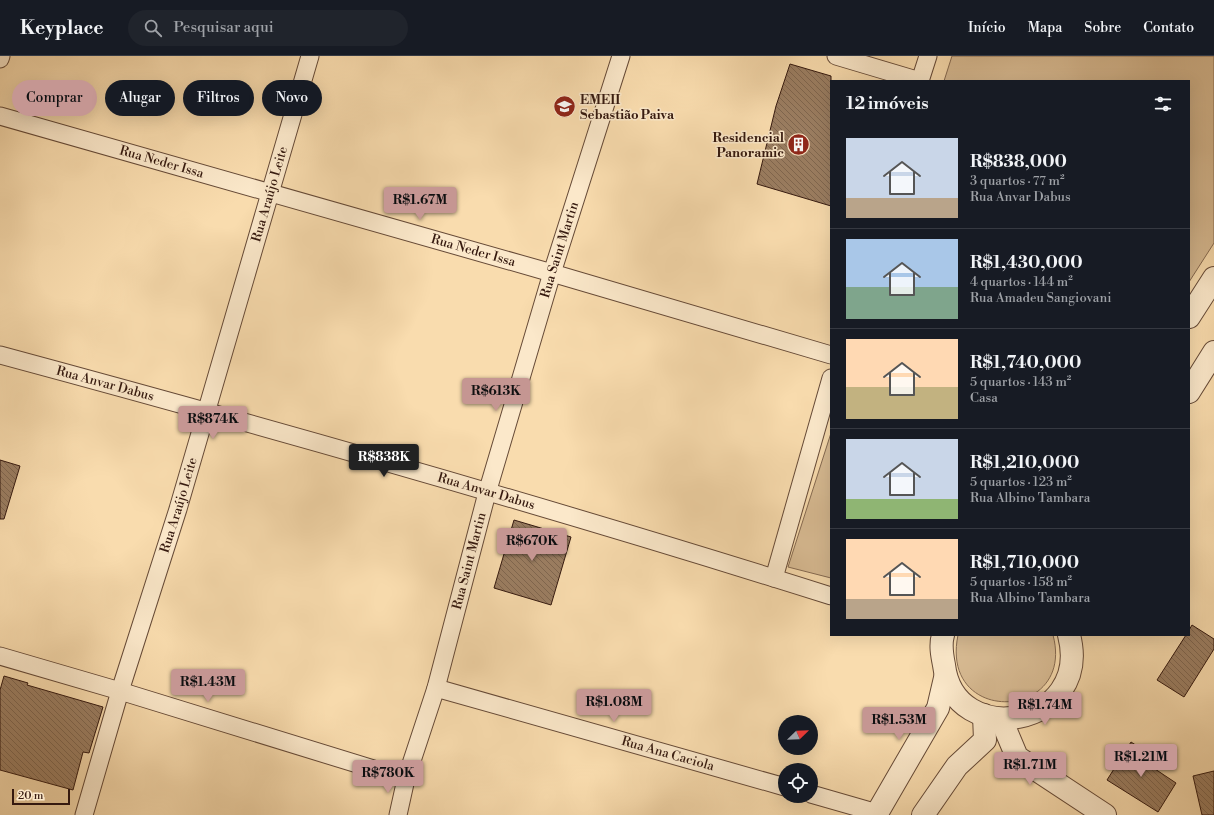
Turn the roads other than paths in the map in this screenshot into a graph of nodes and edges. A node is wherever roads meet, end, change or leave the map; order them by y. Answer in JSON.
{"nodes":[{"id":1,"x":1,"y":56,"type":"edge"},
{"id":2,"x":310,"y":56,"type":"edge"},
{"id":3,"x":621,"y":56,"type":"edge"},
{"id":4,"x":836,"y":56,"type":"edge"},
{"id":5,"x":928,"y":56,"type":"edge"},
{"id":6,"x":0,"y":59,"type":"edge"},
{"id":7,"x":917,"y":80,"type":"edge"},
{"id":8,"x":920,"y":80,"type":"edge"},
{"id":9,"x":0,"y":116,"type":"edge"},
{"id":10,"x":271,"y":194,"type":"junction"},
{"id":11,"x":552,"y":273,"type":"junction"},
{"id":12,"x":1214,"y":278,"type":"edge"},
{"id":13,"x":1190,"y":315,"type":"edge"},
{"id":14,"x":1214,"y":352,"type":"edge"},
{"id":15,"x":830,"y":354,"type":"edge"},
{"id":16,"x":0,"y":355,"type":"edge"},
{"id":17,"x":830,"y":382,"type":"edge"},
{"id":18,"x":1190,"y":390,"type":"edge"},
{"id":19,"x":206,"y":410,"type":"junction"},
{"id":20,"x":487,"y":493,"type":"junction"},
{"id":21,"x":774,"y":578,"type":"junction"},
{"id":22,"x":830,"y":596,"type":"edge"},
{"id":23,"x":1070,"y":636,"type":"edge"},
{"id":24,"x":938,"y":638,"type":"edge"},
{"id":25,"x":0,"y":656,"type":"edge"},
{"id":26,"x":945,"y":678,"type":"junction"},
{"id":27,"x":436,"y":688,"type":"junction"},
{"id":28,"x":120,"y":691,"type":"junction"},
{"id":29,"x":993,"y":717,"type":"junction"},
{"id":30,"x":406,"y":779,"type":"junction"},
{"id":31,"x":778,"y":785,"type":"edge"},
{"id":32,"x":818,"y":796,"type":"edge"},
{"id":33,"x":876,"y":814,"type":"edge"},
{"id":34,"x":84,"y":815,"type":"edge"},
{"id":35,"x":398,"y":815,"type":"edge"},
{"id":36,"x":924,"y":815,"type":"edge"},
{"id":37,"x":1106,"y":815,"type":"edge"}],
"edges":[{"from":1,"to":6,"type":"street"},
{"from":2,"to":10,"type":"street","name":"Rua Araújo Leite"},
{"from":3,"to":11,"type":"street","name":"Rua Saint Martin"},
{"from":4,"to":7,"type":"street"},
{"from":5,"to":8,"type":"street"},
{"from":9,"to":10,"type":"street","name":"Rua Neder Issa"},
{"from":10,"to":11,"type":"street","name":"Rua Neder Issa"},
{"from":10,"to":19,"type":"street","name":"Rua Araújo Leite"},
{"from":11,"to":15,"type":"street","name":"Rua Neder Issa"},
{"from":11,"to":20,"type":"street","name":"Rua Saint Martin"},
{"from":12,"to":13,"type":"street"},
{"from":14,"to":18,"type":"street"},
{"from":16,"to":19,"type":"street","name":"Rua Anvar Dabus"},
{"from":17,"to":21,"type":"street"},
{"from":19,"to":20,"type":"street","name":"Rua Anvar Dabus"},
{"from":19,"to":28,"type":"street","name":"Rua Araújo Leite"},
{"from":20,"to":21,"type":"street","name":"Rua Anvar Dabus"},
{"from":20,"to":27,"type":"street","name":"Rua Saint Martin"},
{"from":21,"to":22,"type":"street","name":"Rua Anvar Dabus"},
{"from":23,"to":29,"type":"street"},
{"from":24,"to":26,"type":"street"},
{"from":25,"to":28,"type":"street"},
{"from":26,"to":29,"type":"street"},
{"from":26,"to":33,"type":"street"},
{"from":27,"to":30,"type":"street","name":"Rua Saint Martin"},
{"from":27,"to":31,"type":"street","name":"Rua Ana Caciola"},
{"from":28,"to":30,"type":"street"},
{"from":28,"to":34,"type":"street","name":"Rua Araújo Leite"},
{"from":29,"to":36,"type":"street"},
{"from":29,"to":37,"type":"street"},
{"from":30,"to":35,"type":"street","name":"Rua Saint Martin"},
{"from":32,"to":33,"type":"street"}]}
